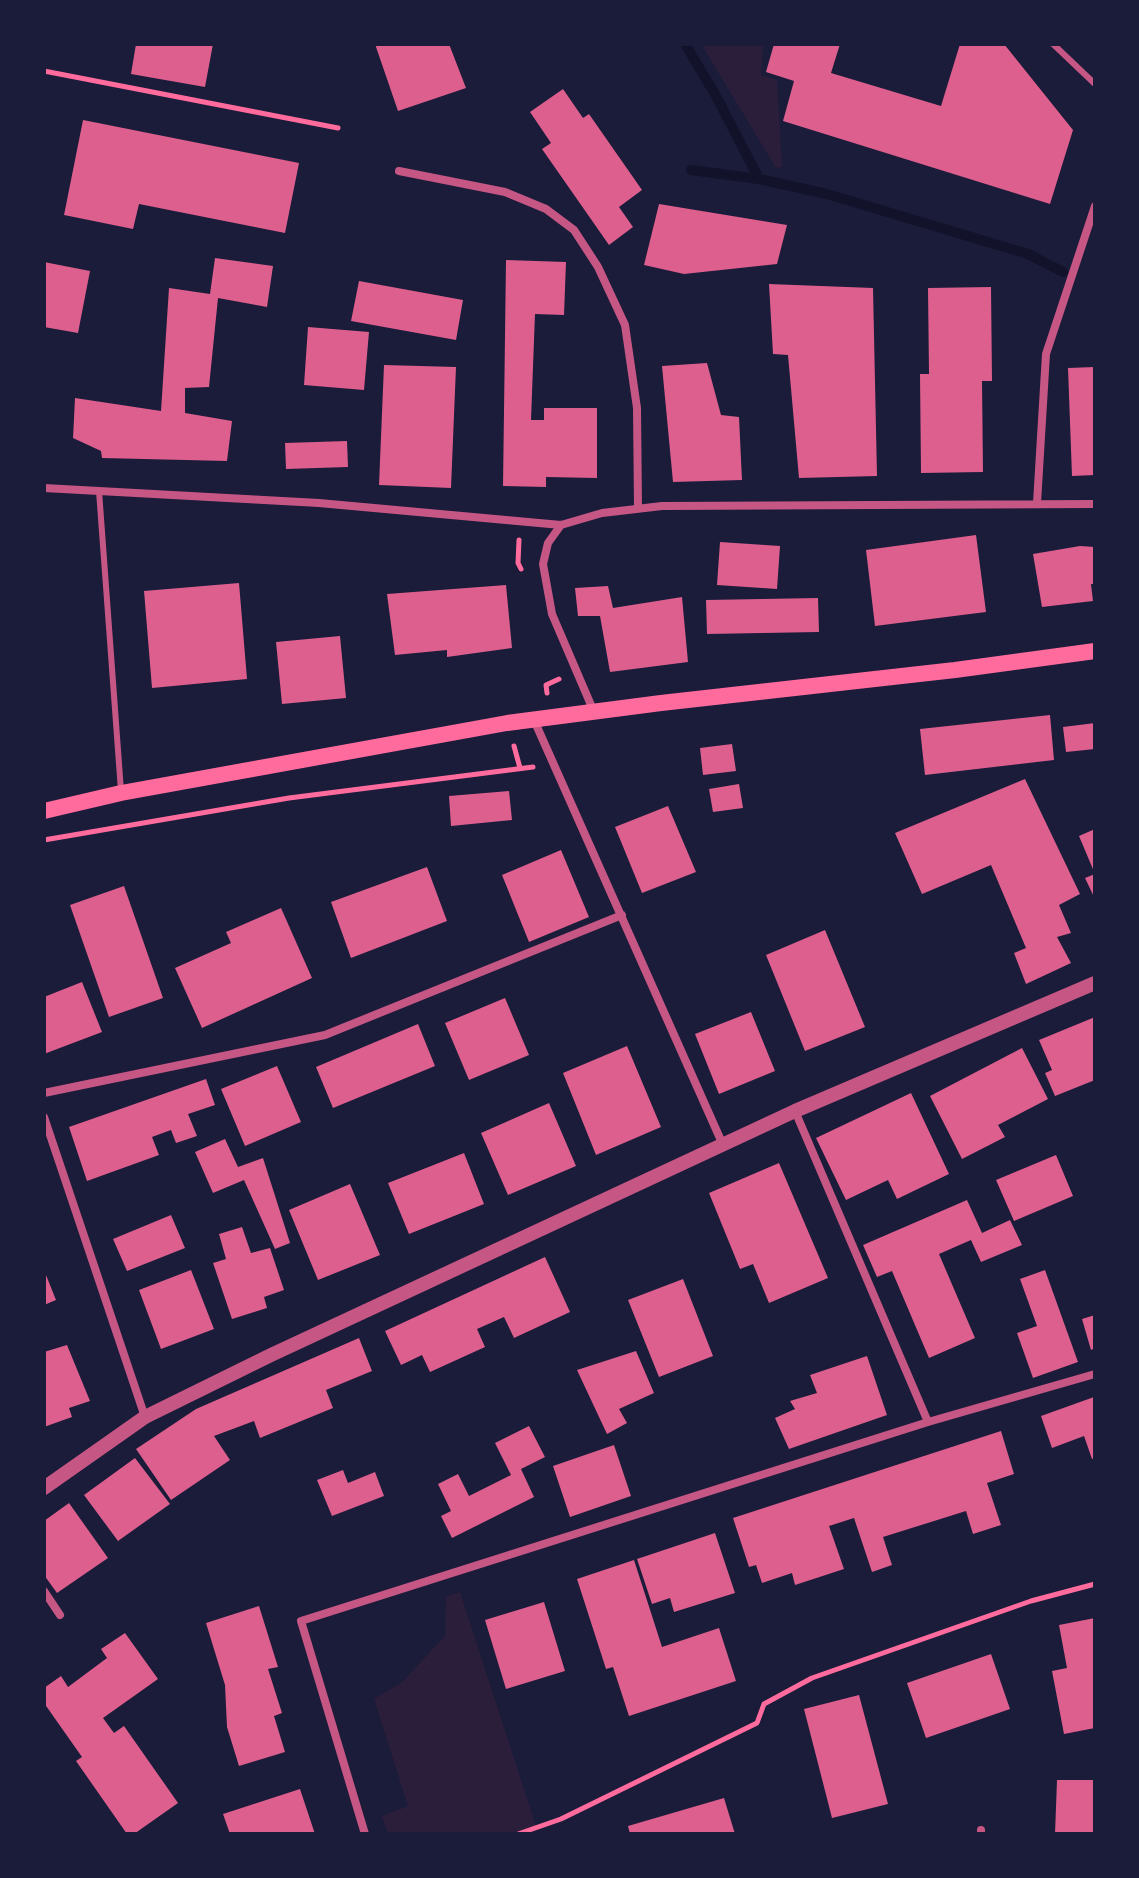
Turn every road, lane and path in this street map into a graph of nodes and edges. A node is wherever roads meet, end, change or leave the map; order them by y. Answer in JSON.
{"nodes":[{"id":1,"x":1053,"y":44,"type":"edge"},
{"id":2,"x":44,"y":71,"type":"edge"},
{"id":3,"x":1095,"y":84,"type":"edge"},
{"id":4,"x":338,"y":128,"type":"dead end"},
{"id":5,"x":399,"y":171,"type":"dead end"},
{"id":6,"x":1095,"y":206,"type":"edge"},
{"id":7,"x":44,"y":488,"type":"edge"},
{"id":8,"x":99,"y":491,"type":"junction"},
{"id":9,"x":1037,"y":503,"type":"junction"},
{"id":10,"x":1095,"y":504,"type":"edge"},
{"id":11,"x":638,"y":508,"type":"junction"},
{"id":12,"x":561,"y":525,"type":"junction"},
{"id":13,"x":1095,"y":651,"type":"edge"},
{"id":14,"x":594,"y":712,"type":"junction"},
{"id":15,"x":534,"y":720,"type":"junction"},
{"id":16,"x":520,"y":768,"type":"dead end"},
{"id":17,"x":121,"y":793,"type":"junction"},
{"id":18,"x":44,"y":811,"type":"edge"},
{"id":19,"x":44,"y":840,"type":"edge"},
{"id":20,"x":622,"y":915,"type":"junction"},
{"id":21,"x":1095,"y":983,"type":"edge"},
{"id":22,"x":44,"y":1093,"type":"edge"},
{"id":23,"x":795,"y":1111,"type":"junction"},
{"id":24,"x":44,"y":1117,"type":"edge"},
{"id":25,"x":723,"y":1146,"type":"junction"},
{"id":26,"x":1095,"y":1374,"type":"edge"},
{"id":27,"x":145,"y":1417,"type":"junction"},
{"id":28,"x":928,"y":1422,"type":"junction"},
{"id":29,"x":44,"y":1488,"type":"edge"},
{"id":30,"x":1095,"y":1584,"type":"edge"},
{"id":31,"x":44,"y":1591,"type":"edge"},
{"id":32,"x":60,"y":1615,"type":"dead end"},
{"id":33,"x":365,"y":1834,"type":"edge"},
{"id":34,"x":518,"y":1834,"type":"edge"}],
"edges":[{"from":1,"to":3,"type":"lane"},
{"from":2,"to":4,"type":"path"},
{"from":5,"to":11,"type":"street"},
{"from":6,"to":9,"type":"street"},
{"from":7,"to":8,"type":"street"},
{"from":8,"to":12,"type":"street"},
{"from":8,"to":17,"type":"lane"},
{"from":9,"to":10,"type":"street"},
{"from":9,"to":11,"type":"street"},
{"from":11,"to":12,"type":"street"},
{"from":12,"to":14,"type":"street"},
{"from":13,"to":14,"type":"main road"},
{"from":14,"to":15,"type":"main road"},
{"from":15,"to":17,"type":"main road"},
{"from":15,"to":20,"type":"street"},
{"from":16,"to":19,"type":"path"},
{"from":17,"to":18,"type":"main road"},
{"from":20,"to":22,"type":"street"},
{"from":20,"to":25,"type":"street"},
{"from":21,"to":23,"type":"street"},
{"from":23,"to":25,"type":"street"},
{"from":23,"to":28,"type":"street"},
{"from":24,"to":27,"type":"street"},
{"from":25,"to":27,"type":"street"},
{"from":26,"to":28,"type":"street"},
{"from":27,"to":29,"type":"street"},
{"from":28,"to":33,"type":"street"},
{"from":30,"to":34,"type":"path"},
{"from":31,"to":32,"type":"street"}]}
